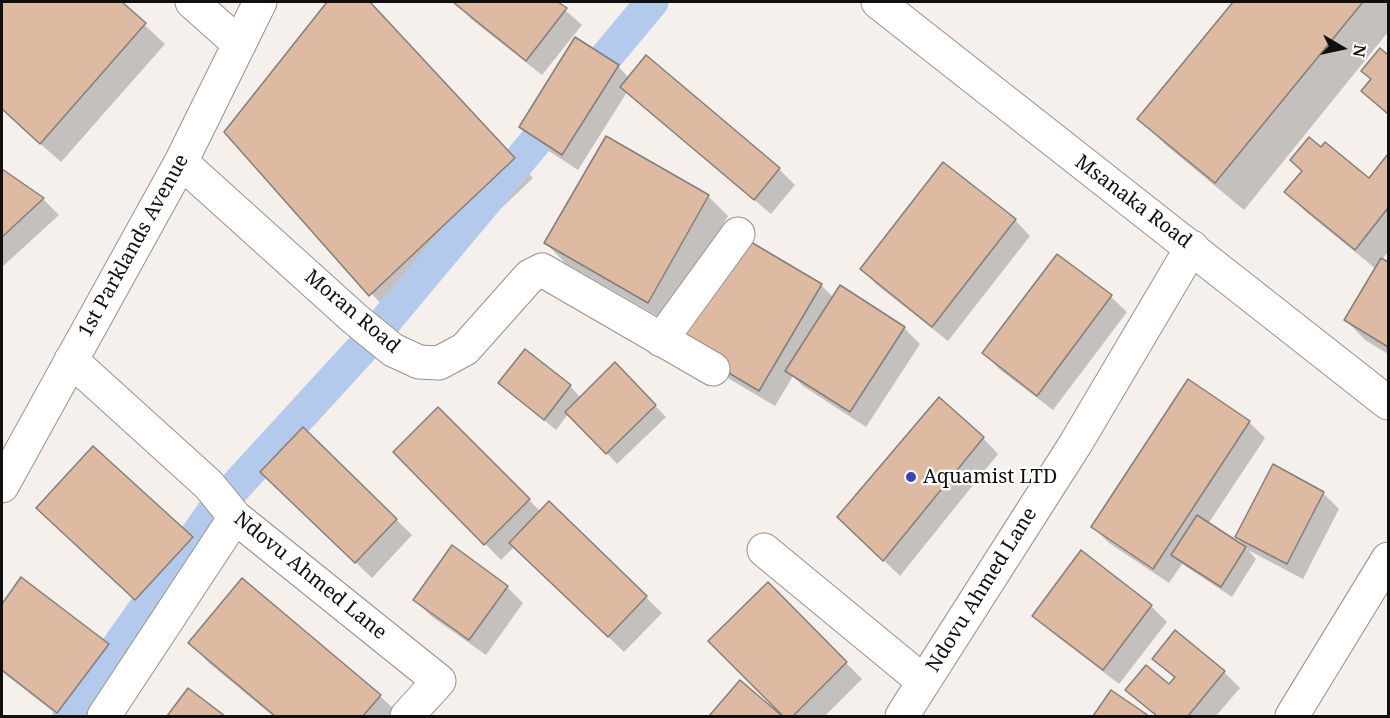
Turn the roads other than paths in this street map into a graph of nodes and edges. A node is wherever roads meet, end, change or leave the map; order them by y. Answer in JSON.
{"nodes":[{"id":1,"x":192,"y":2,"type":"edge"},
{"id":2,"x":260,"y":2,"type":"edge"},
{"id":3,"x":878,"y":2,"type":"edge"},
{"id":4,"x":238,"y":43,"type":"junction"},
{"id":5,"x":181,"y":162,"type":"junction"},
{"id":6,"x":738,"y":234,"type":"dead end"},
{"id":7,"x":1192,"y":247,"type":"junction"},
{"id":8,"x":661,"y":340,"type":"junction"},
{"id":9,"x":71,"y":360,"type":"junction"},
{"id":10,"x":713,"y":369,"type":"dead end"},
{"id":11,"x":1389,"y":402,"type":"edge"},
{"id":12,"x":2,"y":486,"type":"edge"},
{"id":13,"x":235,"y":517,"type":"junction"},
{"id":14,"x":764,"y":550,"type":"dead end"},
{"id":15,"x":1389,"y":559,"type":"edge"},
{"id":16,"x":924,"y":682,"type":"junction"},
{"id":17,"x":105,"y":717,"type":"edge"},
{"id":18,"x":407,"y":717,"type":"edge"},
{"id":19,"x":902,"y":717,"type":"edge"},
{"id":20,"x":1292,"y":717,"type":"edge"}],
"edges":[{"from":1,"to":4,"type":"street"},
{"from":2,"to":4,"type":"street","name":"1st Parklands Avenue"},
{"from":3,"to":7,"type":"street","name":"Msanaka Road"},
{"from":4,"to":5,"type":"street","name":"1st Parklands Avenue"},
{"from":5,"to":8,"type":"street","name":"Moran Road"},
{"from":5,"to":9,"type":"street","name":"1st Parklands Avenue"},
{"from":6,"to":8,"type":"street"},
{"from":7,"to":11,"type":"street","name":"Msanaka Road"},
{"from":7,"to":16,"type":"street","name":"Ndovu Ahmed Lane"},
{"from":8,"to":10,"type":"street","name":"Moran Road"},
{"from":9,"to":12,"type":"street","name":"1st Parklands Avenue"},
{"from":9,"to":13,"type":"street","name":"Ndovu Ahmed Lane"},
{"from":13,"to":17,"type":"street"},
{"from":13,"to":18,"type":"street","name":"Ndovu Ahmed Lane"},
{"from":14,"to":16,"type":"street"},
{"from":15,"to":20,"type":"street"},
{"from":16,"to":19,"type":"street","name":"Ndovu Ahmed Lane"}]}
